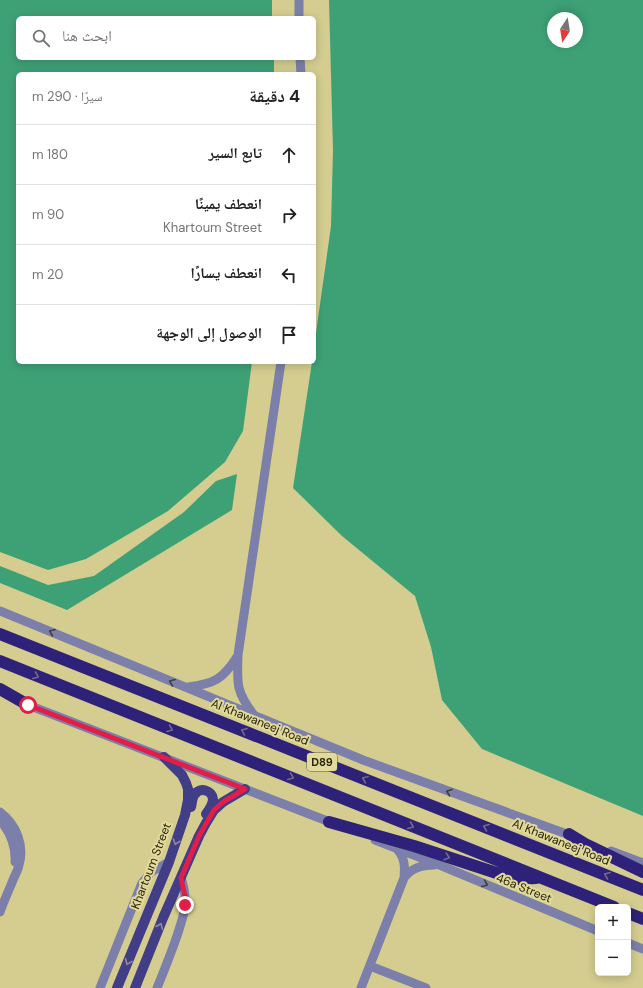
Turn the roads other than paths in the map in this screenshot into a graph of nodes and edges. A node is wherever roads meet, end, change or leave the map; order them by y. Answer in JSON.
{"nodes":[{"id":1,"x":299,"y":0,"type":"edge"},
{"id":2,"x":299,"y":16,"type":"edge"},
{"id":3,"x":300,"y":60,"type":"edge"},
{"id":4,"x":301,"y":72,"type":"edge"},
{"id":5,"x":282,"y":364,"type":"edge"},
{"id":6,"x":0,"y":611,"type":"edge"},
{"id":7,"x":0,"y":634,"type":"edge"},
{"id":8,"x":238,"y":655,"type":"junction"},
{"id":9,"x":0,"y":661,"type":"edge"},
{"id":10,"x":186,"y":688,"type":"junction"},
{"id":11,"x":0,"y":689,"type":"edge"},
{"id":12,"x":0,"y":694,"type":"edge"},
{"id":13,"x":28,"y":705,"type":"junction"},
{"id":14,"x":254,"y":715,"type":"junction"},
{"id":15,"x":164,"y":757,"type":"junction"},
{"id":16,"x":245,"y":789,"type":"junction"},
{"id":17,"x":0,"y":812,"type":"edge"},
{"id":18,"x":0,"y":820,"type":"edge"},
{"id":19,"x":329,"y":822,"type":"junction"},
{"id":20,"x":181,"y":827,"type":"junction"},
{"id":21,"x":11,"y":829,"type":"junction"},
{"id":22,"x":569,"y":834,"type":"junction"},
{"id":23,"x":199,"y":836,"type":"junction"},
{"id":24,"x":397,"y":848,"type":"junction"},
{"id":25,"x":169,"y":862,"type":"junction"},
{"id":26,"x":643,"y":863,"type":"edge"},
{"id":27,"x":442,"y":866,"type":"junction"},
{"id":28,"x":643,"y":872,"type":"edge"},
{"id":29,"x":181,"y":878,"type":"junction"},
{"id":30,"x":404,"y":878,"type":"junction"},
{"id":31,"x":539,"y":878,"type":"junction"},
{"id":32,"x":643,"y":890,"type":"edge"},
{"id":33,"x":606,"y":904,"type":"edge"},
{"id":34,"x":0,"y":912,"type":"edge"},
{"id":35,"x":631,"y":914,"type":"edge"},
{"id":36,"x":643,"y":919,"type":"edge"},
{"id":37,"x":595,"y":930,"type":"edge"},
{"id":38,"x":631,"y":944,"type":"edge"},
{"id":39,"x":643,"y":949,"type":"edge"},
{"id":40,"x":370,"y":966,"type":"junction"},
{"id":41,"x":100,"y":988,"type":"edge"},
{"id":42,"x":117,"y":988,"type":"edge"},
{"id":43,"x":135,"y":988,"type":"edge"},
{"id":44,"x":157,"y":988,"type":"edge"},
{"id":45,"x":361,"y":988,"type":"edge"},
{"id":46,"x":426,"y":988,"type":"edge"}],
"edges":[{"from":1,"to":2,"type":"street"},
{"from":3,"to":4,"type":"street"},
{"from":5,"to":8,"type":"street"},
{"from":10,"to":6,"type":"street","one_way":true},
{"from":32,"to":7,"type":"highway","name":"Al Khawaneej Road","number":"D89","one_way":true},
{"from":8,"to":10,"type":"street"},
{"from":8,"to":14,"type":"street"},
{"from":9,"to":31,"type":"highway","number":"D89","one_way":true},
{"from":10,"to":14,"type":"street"},
{"from":11,"to":13,"type":"highway"},
{"from":12,"to":13,"type":"street","name":"46a Street"},
{"from":13,"to":15,"type":"street","name":"46a Street"},
{"from":22,"to":14,"type":"street","one_way":true},
{"from":15,"to":16,"type":"street","name":"46a Street"},
{"from":15,"to":20,"type":"main road","name":"Khartoum Street"},
{"from":16,"to":19,"type":"street","name":"46a Street"},
{"from":16,"to":23,"type":"main road"},
{"from":17,"to":21,"type":"street"},
{"from":18,"to":21,"type":"street"},
{"from":19,"to":24,"type":"street","name":"46a Street"},
{"from":19,"to":31,"type":"highway","one_way":true},
{"from":20,"to":23,"type":"main road"},
{"from":20,"to":25,"type":"main road","name":"Khartoum Street","one_way":true},
{"from":21,"to":34,"type":"street"},
{"from":22,"to":26,"type":"street"},
{"from":22,"to":28,"type":"highway"},
{"from":23,"to":29,"type":"main road"},
{"from":24,"to":27,"type":"street","name":"46a Street"},
{"from":24,"to":30,"type":"street"},
{"from":25,"to":41,"type":"street"},
{"from":25,"to":42,"type":"main road","name":"Khartoum Street","one_way":true},
{"from":27,"to":30,"type":"street","name":"46a Street"},
{"from":27,"to":37,"type":"street","name":"46a Street","one_way":true},
{"from":43,"to":29,"type":"main road","one_way":true},
{"from":29,"to":44,"type":"street"},
{"from":30,"to":40,"type":"street"},
{"from":31,"to":33,"type":"highway","number":"D89"},
{"from":35,"to":36,"type":"highway"},
{"from":38,"to":39,"type":"street"},
{"from":40,"to":45,"type":"street"},
{"from":40,"to":46,"type":"street"}]}
